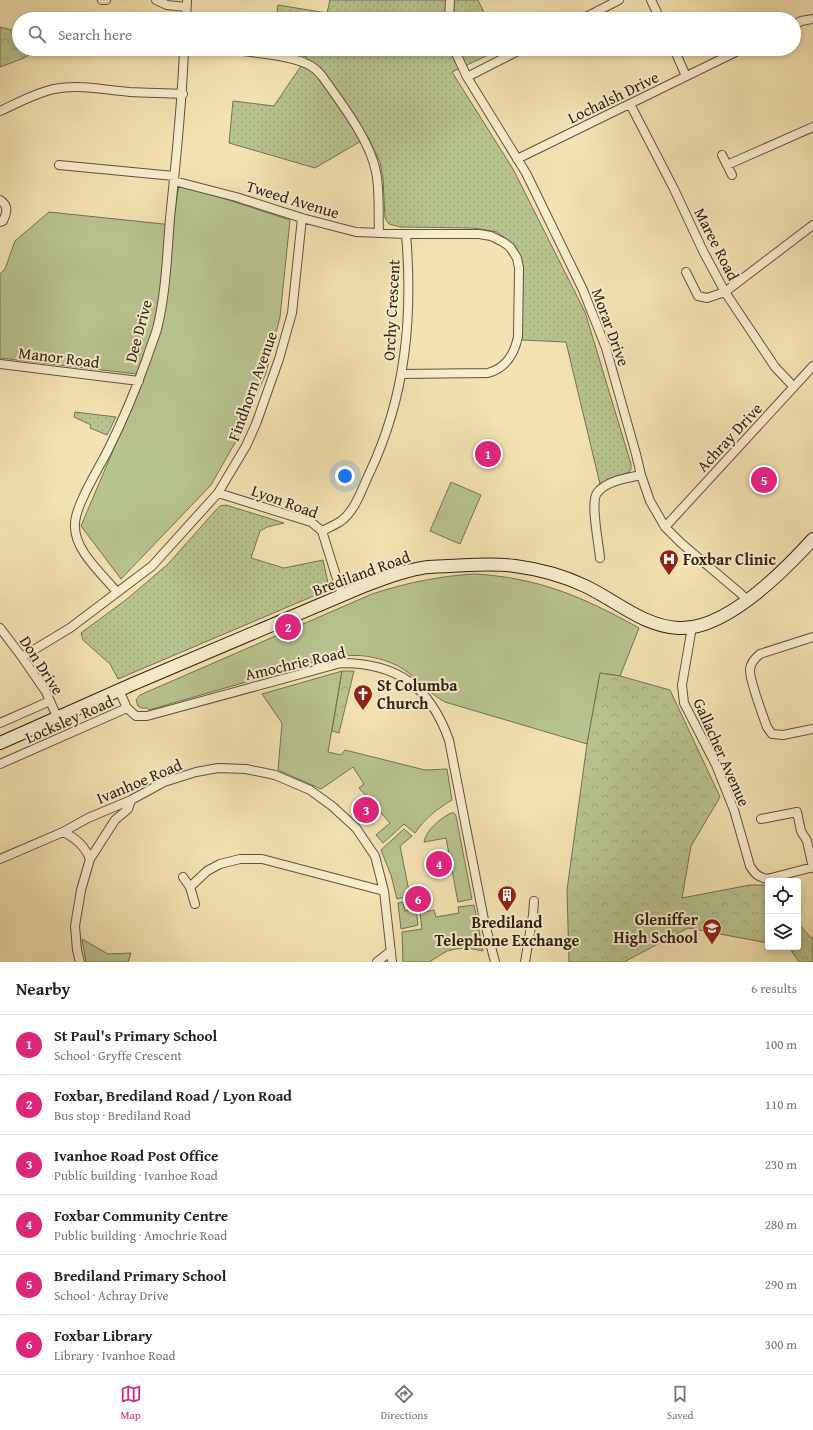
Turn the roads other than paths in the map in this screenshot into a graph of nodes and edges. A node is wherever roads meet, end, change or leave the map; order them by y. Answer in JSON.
{"nodes":[{"id":1,"x":102,"y":0,"type":"edge"},
{"id":2,"x":106,"y":0,"type":"edge"},
{"id":3,"x":156,"y":0,"type":"edge"},
{"id":4,"x":450,"y":0,"type":"edge"},
{"id":5,"x":619,"y":0,"type":"edge"},
{"id":6,"x":651,"y":0,"type":"edge"},
{"id":7,"x":187,"y":4,"type":"edge"},
{"id":8,"x":449,"y":12,"type":"edge"},
{"id":9,"x":596,"y":12,"type":"edge"},
{"id":10,"x":657,"y":12,"type":"edge"},
{"id":11,"x":813,"y":19,"type":"edge"},
{"id":12,"x":801,"y":21,"type":"edge"},
{"id":13,"x":184,"y":56,"type":"edge"},
{"id":14,"x":270,"y":56,"type":"edge"},
{"id":15,"x":457,"y":56,"type":"edge"},
{"id":16,"x":508,"y":56,"type":"edge"},
{"id":17,"x":677,"y":56,"type":"edge"},
{"id":18,"x":727,"y":56,"type":"edge"},
{"id":19,"x":686,"y":76,"type":"junction"},
{"id":20,"x":467,"y":77,"type":"junction"},
{"id":21,"x":182,"y":94,"type":"junction"},
{"id":22,"x":630,"y":104,"type":"junction"},
{"id":23,"x":0,"y":111,"type":"edge"},
{"id":24,"x":813,"y":127,"type":"edge"},
{"id":25,"x":722,"y":155,"type":"dead end"},
{"id":26,"x":517,"y":159,"type":"junction"},
{"id":27,"x":60,"y":165,"type":"dead end"},
{"id":28,"x":727,"y":165,"type":"junction"},
{"id":29,"x":732,"y":175,"type":"dead end"},
{"id":30,"x":174,"y":178,"type":"junction"},
{"id":31,"x":0,"y":200,"type":"edge"},
{"id":32,"x":302,"y":218,"type":"junction"},
{"id":33,"x":0,"y":222,"type":"edge"},
{"id":34,"x":813,"y":225,"type":"edge"},
{"id":35,"x":378,"y":233,"type":"junction"},
{"id":36,"x":406,"y":234,"type":"junction"},
{"id":37,"x":686,"y":272,"type":"dead end"},
{"id":38,"x":725,"y":292,"type":"junction"},
{"id":39,"x":0,"y":364,"type":"edge"},
{"id":40,"x":813,"y":366,"type":"edge"},
{"id":41,"x":401,"y":374,"type":"junction"},
{"id":42,"x":139,"y":381,"type":"junction"},
{"id":43,"x":794,"y":387,"type":"junction"},
{"id":44,"x":640,"y":475,"type":"junction"},
{"id":45,"x":218,"y":493,"type":"junction"},
{"id":46,"x":665,"y":526,"type":"junction"},
{"id":47,"x":322,"y":530,"type":"junction"},
{"id":48,"x":813,"y":539,"type":"edge"},
{"id":49,"x":600,"y":558,"type":"dead end"},
{"id":50,"x":118,"y":592,"type":"junction"},
{"id":51,"x":342,"y":595,"type":"junction"},
{"id":52,"x":747,"y":600,"type":"junction"},
{"id":53,"x":692,"y":626,"type":"junction"},
{"id":54,"x":0,"y":628,"type":"edge"},
{"id":55,"x":813,"y":637,"type":"edge"},
{"id":56,"x":22,"y":657,"type":"junction"},
{"id":57,"x":119,"y":690,"type":"junction"},
{"id":58,"x":50,"y":701,"type":"junction"},
{"id":59,"x":127,"y":708,"type":"junction"},
{"id":60,"x":58,"y":718,"type":"junction"},
{"id":61,"x":0,"y":723,"type":"edge"},
{"id":62,"x":813,"y":729,"type":"edge"},
{"id":63,"x":0,"y":743,"type":"edge"},
{"id":64,"x":0,"y":764,"type":"edge"},
{"id":65,"x":130,"y":800,"type":"junction"},
{"id":66,"x":761,"y":819,"type":"dead end"},
{"id":67,"x":63,"y":832,"type":"junction"},
{"id":68,"x":810,"y":840,"type":"edge"},
{"id":69,"x":0,"y":859,"type":"edge"},
{"id":70,"x":90,"y":859,"type":"junction"},
{"id":71,"x":813,"y":867,"type":"edge"},
{"id":72,"x":183,"y":877,"type":"dead end"},
{"id":73,"x":190,"y":887,"type":"junction"},
{"id":74,"x":384,"y":891,"type":"junction"},
{"id":75,"x":534,"y":901,"type":"dead end"},
{"id":76,"x":195,"y":904,"type":"dead end"},
{"id":77,"x":391,"y":951,"type":"junction"},
{"id":78,"x":80,"y":962,"type":"edge"},
{"id":79,"x":377,"y":962,"type":"edge"},
{"id":80,"x":392,"y":962,"type":"edge"},
{"id":81,"x":495,"y":962,"type":"edge"},
{"id":82,"x":525,"y":962,"type":"edge"}],
"edges":[{"from":1,"to":2,"type":"street"},
{"from":3,"to":7,"type":"street"},
{"from":4,"to":8,"type":"street"},
{"from":5,"to":9,"type":"street"},
{"from":6,"to":10,"type":"street"},
{"from":11,"to":12,"type":"street"},
{"from":13,"to":21,"type":"street","name":"Dee Drive"},
{"from":14,"to":35,"type":"street"},
{"from":15,"to":20,"type":"street","name":"Morar Drive"},
{"from":16,"to":20,"type":"street"},
{"from":17,"to":19,"type":"street"},
{"from":18,"to":19,"type":"street","name":"Lochalsh Drive"},
{"from":19,"to":22,"type":"street","name":"Lochalsh Drive"},
{"from":20,"to":26,"type":"street","name":"Morar Drive"},
{"from":21,"to":23,"type":"street"},
{"from":21,"to":30,"type":"street","name":"Dee Drive"},
{"from":22,"to":26,"type":"street","name":"Lochalsh Drive"},
{"from":22,"to":38,"type":"street","name":"Maree Road"},
{"from":24,"to":28,"type":"street"},
{"from":25,"to":28,"type":"street"},
{"from":26,"to":44,"type":"street","name":"Morar Drive"},
{"from":27,"to":30,"type":"street","name":"Tweed Avenue"},
{"from":28,"to":29,"type":"street"},
{"from":30,"to":32,"type":"street","name":"Tweed Avenue"},
{"from":30,"to":42,"type":"street","name":"Dee Drive"},
{"from":31,"to":33,"type":"street"},
{"from":32,"to":35,"type":"street","name":"Tweed Avenue"},
{"from":32,"to":45,"type":"street","name":"Findhorn Avenue"},
{"from":34,"to":38,"type":"street"},
{"from":35,"to":36,"type":"street","name":"Tweed Avenue"},
{"from":36,"to":41,"type":"street","name":"Orchy Crescent"},
{"from":36,"to":41,"type":"street","name":"Tweed Avenue"},
{"from":37,"to":38,"type":"street"},
{"from":38,"to":43,"type":"street","name":"Maree Road"},
{"from":39,"to":42,"type":"street","name":"Manor Road"},
{"from":40,"to":43,"type":"street","name":"Achray Drive"},
{"from":41,"to":47,"type":"street","name":"Orchy Crescent"},
{"from":42,"to":50,"type":"street","name":"Dee Drive"},
{"from":43,"to":46,"type":"street","name":"Achray Drive"},
{"from":44,"to":46,"type":"street","name":"Morar Drive"},
{"from":44,"to":49,"type":"street"},
{"from":45,"to":47,"type":"street","name":"Lyon Road"},
{"from":45,"to":50,"type":"street","name":"Findhorn Avenue"},
{"from":46,"to":52,"type":"street","name":"Morar Drive"},
{"from":47,"to":51,"type":"street","name":"Lyon Road"},
{"from":48,"to":52,"type":"street","name":"Brediland Road"},
{"from":50,"to":56,"type":"street","name":"Findhorn Avenue"},
{"from":51,"to":53,"type":"street","name":"Brediland Road"},
{"from":51,"to":57,"type":"street","name":"Brediland Road"},
{"from":52,"to":53,"type":"street","name":"Brediland Road"},
{"from":53,"to":71,"type":"street","name":"Gallacher Avenue"},
{"from":54,"to":56,"type":"street","name":"Don Drive"},
{"from":55,"to":62,"type":"street"},
{"from":56,"to":58,"type":"street","name":"Don Drive"},
{"from":57,"to":59,"type":"street"},
{"from":57,"to":60,"type":"street","name":"Brediland Road"},
{"from":58,"to":60,"type":"street","name":"Don Drive"},
{"from":58,"to":61,"type":"street"},
{"from":59,"to":64,"type":"street","name":"Locksley Road"},
{"from":59,"to":81,"type":"street","name":"Amochrie Road"},
{"from":60,"to":63,"type":"street","name":"Brediland Road"},
{"from":65,"to":67,"type":"street","name":"Ivanhoe Road"},
{"from":65,"to":70,"type":"street"},
{"from":65,"to":74,"type":"street","name":"Ivanhoe Road"},
{"from":66,"to":68,"type":"street","name":"Gallacher Avenue"},
{"from":67,"to":69,"type":"street","name":"Ivanhoe Road"},
{"from":67,"to":70,"type":"street"},
{"from":68,"to":71,"type":"street","name":"Gallacher Avenue"},
{"from":70,"to":78,"type":"street"},
{"from":72,"to":73,"type":"street"},
{"from":73,"to":74,"type":"street"},
{"from":73,"to":76,"type":"street"},
{"from":74,"to":77,"type":"street","name":"Ivanhoe Road"},
{"from":75,"to":82,"type":"street"},
{"from":77,"to":79,"type":"street"},
{"from":77,"to":80,"type":"street","name":"Ivanhoe Road"}]}
